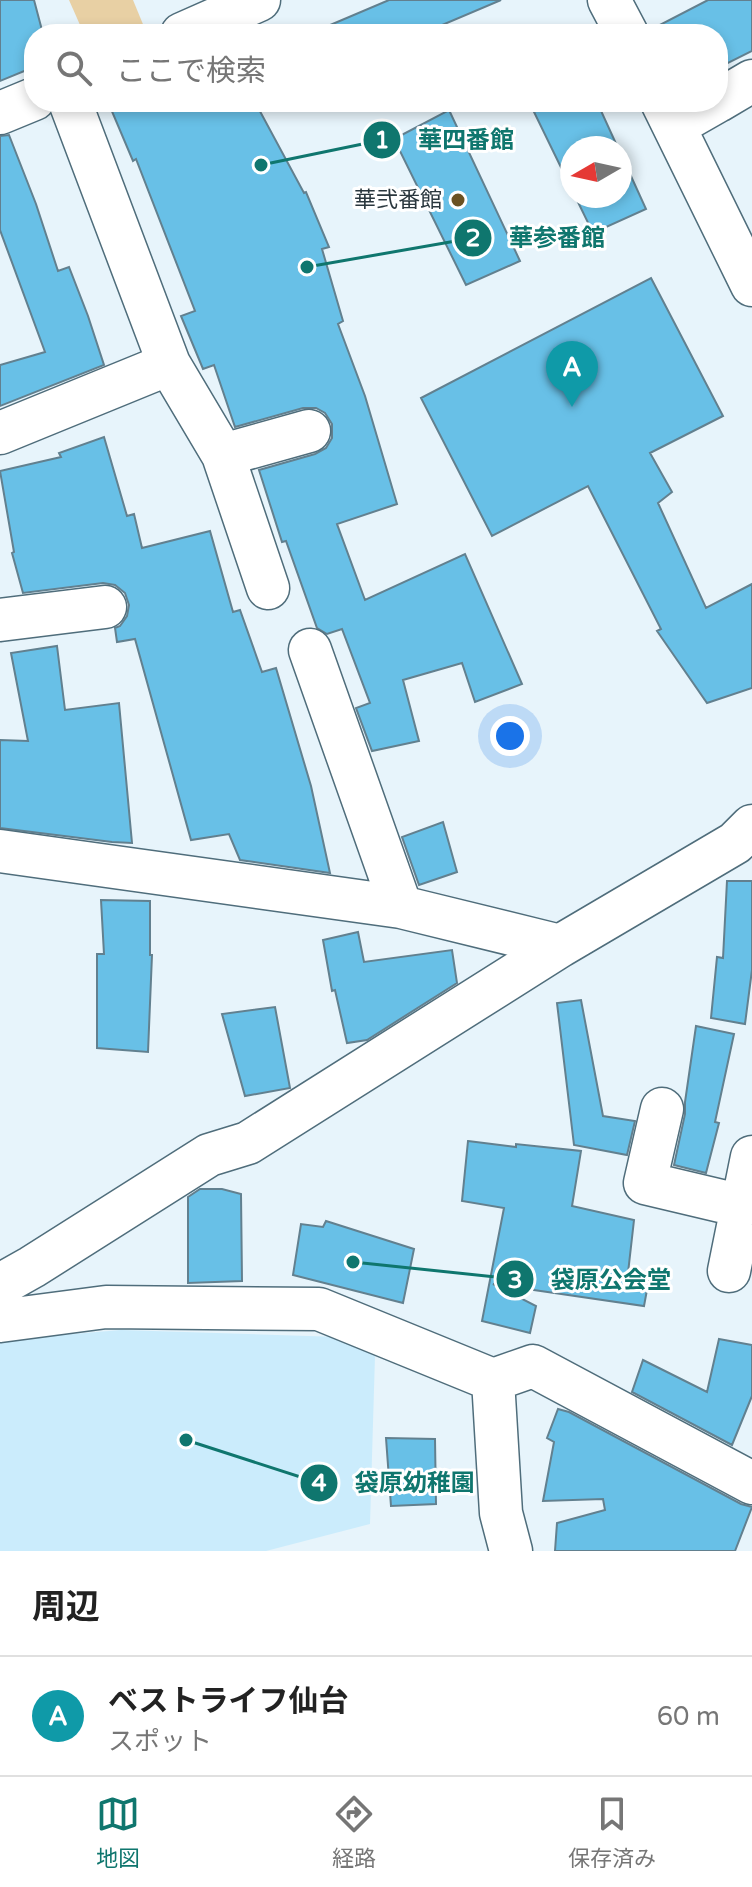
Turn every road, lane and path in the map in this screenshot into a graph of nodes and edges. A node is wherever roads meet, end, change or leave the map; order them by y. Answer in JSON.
{"nodes":[{"id":1,"x":259,"y":0,"type":"edge"},
{"id":2,"x":609,"y":0,"type":"edge"},
{"id":3,"x":205,"y":24,"type":"edge"},
{"id":4,"x":622,"y":24,"type":"edge"},
{"id":5,"x":752,"y":81,"type":"edge"},
{"id":6,"x":728,"y":95,"type":"edge"},
{"id":7,"x":24,"y":103,"type":"edge"},
{"id":8,"x":74,"y":112,"type":"edge"},
{"id":9,"x":0,"y":113,"type":"edge"},
{"id":10,"x":668,"y":114,"type":"edge"},
{"id":11,"x":752,"y":285,"type":"edge"},
{"id":12,"x":169,"y":364,"type":"junction"},
{"id":13,"x":309,"y":431,"type":"dead end"},
{"id":14,"x":0,"y":433,"type":"edge"},
{"id":15,"x":223,"y":455,"type":"junction"},
{"id":16,"x":268,"y":588,"type":"dead end"},
{"id":17,"x":105,"y":607,"type":"dead end"},
{"id":18,"x":0,"y":620,"type":"edge"},
{"id":19,"x":310,"y":650,"type":"dead end"},
{"id":20,"x":752,"y":826,"type":"edge"},
{"id":21,"x":0,"y":851,"type":"edge"},
{"id":22,"x":401,"y":907,"type":"junction"},
{"id":23,"x":560,"y":946,"type":"junction"},
{"id":24,"x":662,"y":1109,"type":"dead end"},
{"id":25,"x":752,"y":1157,"type":"edge"},
{"id":26,"x":742,"y":1206,"type":"junction"},
{"id":27,"x":729,"y":1271,"type":"dead end"},
{"id":28,"x":0,"y":1285,"type":"edge"},
{"id":29,"x":0,"y":1321,"type":"edge"},
{"id":30,"x":493,"y":1380,"type":"junction"},
{"id":31,"x":752,"y":1483,"type":"edge"},
{"id":32,"x":511,"y":1551,"type":"edge"}],
"edges":[{"from":1,"to":3,"type":"street"},
{"from":2,"to":4,"type":"street"},
{"from":5,"to":6,"type":"street"},
{"from":7,"to":9,"type":"street"},
{"from":8,"to":12,"type":"street"},
{"from":10,"to":11,"type":"street"},
{"from":12,"to":14,"type":"street"},
{"from":12,"to":15,"type":"street"},
{"from":13,"to":15,"type":"street"},
{"from":15,"to":16,"type":"street"},
{"from":17,"to":18,"type":"street"},
{"from":19,"to":22,"type":"street"},
{"from":20,"to":23,"type":"street"},
{"from":21,"to":22,"type":"street"},
{"from":22,"to":23,"type":"street"},
{"from":23,"to":28,"type":"street"},
{"from":24,"to":26,"type":"street"},
{"from":25,"to":26,"type":"street"},
{"from":26,"to":27,"type":"street"},
{"from":29,"to":30,"type":"street"},
{"from":30,"to":31,"type":"street"},
{"from":30,"to":32,"type":"street"}]}
